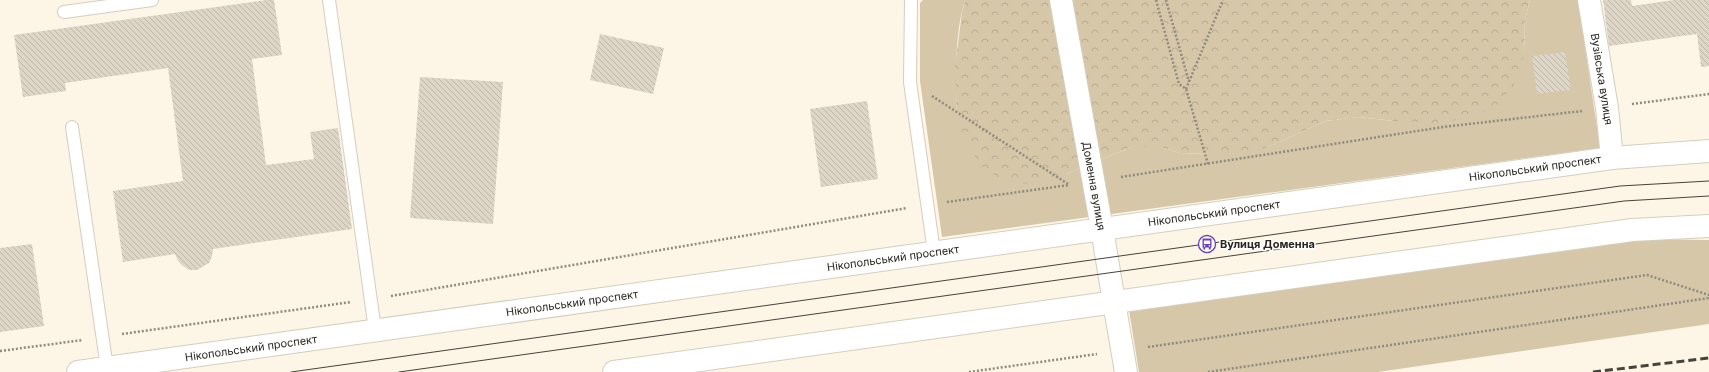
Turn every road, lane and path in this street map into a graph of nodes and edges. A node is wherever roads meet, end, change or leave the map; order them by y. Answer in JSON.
{"nodes":[{"id":1,"x":152,"y":0,"type":"edge"},
{"id":2,"x":329,"y":0,"type":"edge"},
{"id":3,"x":911,"y":0,"type":"edge"},
{"id":4,"x":1061,"y":0,"type":"edge"},
{"id":5,"x":1156,"y":0,"type":"edge"},
{"id":6,"x":1166,"y":0,"type":"edge"},
{"id":7,"x":1223,"y":0,"type":"edge"},
{"id":8,"x":1590,"y":0,"type":"edge"},
{"id":9,"x":64,"y":12,"type":"dead end"},
{"id":10,"x":910,"y":82,"type":"junction"},
{"id":11,"x":1189,"y":82,"type":"junction"},
{"id":12,"x":1186,"y":89,"type":"junction"},
{"id":13,"x":1709,"y":94,"type":"edge"},
{"id":14,"x":1607,"y":108,"type":"junction"},
{"id":15,"x":72,"y":127,"type":"dead end"},
{"id":16,"x":1709,"y":151,"type":"edge"},
{"id":17,"x":1612,"y":158,"type":"junction"},
{"id":18,"x":1208,"y":164,"type":"junction"},
{"id":19,"x":1121,"y":177,"type":"dead end"},
{"id":20,"x":927,"y":205,"type":"junction"},
{"id":21,"x":1709,"y":226,"type":"edge"},
{"id":22,"x":1102,"y":229,"type":"junction"},
{"id":23,"x":934,"y":252,"type":"junction"},
{"id":24,"x":1709,"y":295,"type":"edge"},
{"id":25,"x":1709,"y":298,"type":"edge"},
{"id":26,"x":370,"y":299,"type":"junction"},
{"id":27,"x":1114,"y":302,"type":"junction"},
{"id":28,"x":375,"y":330,"type":"junction"},
{"id":29,"x":102,"y":337,"type":"junction"},
{"id":30,"x":1148,"y":347,"type":"dead end"},
{"id":31,"x":0,"y":351,"type":"edge"},
{"id":32,"x":1097,"y":354,"type":"dead end"},
{"id":33,"x":107,"y":368,"type":"junction"},
{"id":34,"x":78,"y":372,"type":"edge"},
{"id":35,"x":614,"y":372,"type":"edge"},
{"id":36,"x":969,"y":372,"type":"edge"},
{"id":37,"x":1126,"y":372,"type":"edge"},
{"id":38,"x":1208,"y":372,"type":"edge"}],
"edges":[{"from":1,"to":9,"type":"lane"},
{"from":2,"to":26,"type":"lane"},
{"from":3,"to":10,"type":"lane"},
{"from":4,"to":22,"type":"main road","name":"Доменна вулиця"},
{"from":5,"to":12,"type":"path"},
{"from":6,"to":11,"type":"path"},
{"from":7,"to":11,"type":"path"},
{"from":8,"to":14,"type":"main road","name":"Вузівська вулиця"},
{"from":10,"to":20,"type":"lane"},
{"from":10,"to":20,"type":"path"},
{"from":11,"to":12,"type":"path"},
{"from":12,"to":18,"type":"path"},
{"from":13,"to":14,"type":"path"},
{"from":14,"to":17,"type":"main road","name":"Вузівська вулиця"},
{"from":14,"to":18,"type":"path"},
{"from":15,"to":29,"type":"lane"},
{"from":16,"to":17,"type":"main road","name":"Нікопольський проспект"},
{"from":17,"to":22,"type":"main road","name":"Нікопольський проспект"},
{"from":18,"to":19,"type":"path"},
{"from":20,"to":23,"type":"lane"},
{"from":20,"to":26,"type":"path"},
{"from":21,"to":27,"type":"main road"},
{"from":22,"to":23,"type":"main road","name":"Нікопольський проспект"},
{"from":22,"to":27,"type":"main road","name":"Доменна вулиця"},
{"from":23,"to":28,"type":"main road","name":"Нікопольський проспект"},
{"from":24,"to":30,"type":"path"},
{"from":25,"to":38,"type":"path"},
{"from":26,"to":28,"type":"lane"},
{"from":26,"to":29,"type":"path"},
{"from":27,"to":35,"type":"main road"},
{"from":27,"to":37,"type":"main road","name":"Доменна вулиця"},
{"from":28,"to":33,"type":"main road","name":"Нікопольський проспект"},
{"from":29,"to":31,"type":"path"},
{"from":29,"to":33,"type":"lane"},
{"from":32,"to":36,"type":"path"},
{"from":33,"to":34,"type":"main road","name":"Нікопольський проспект"}]}
